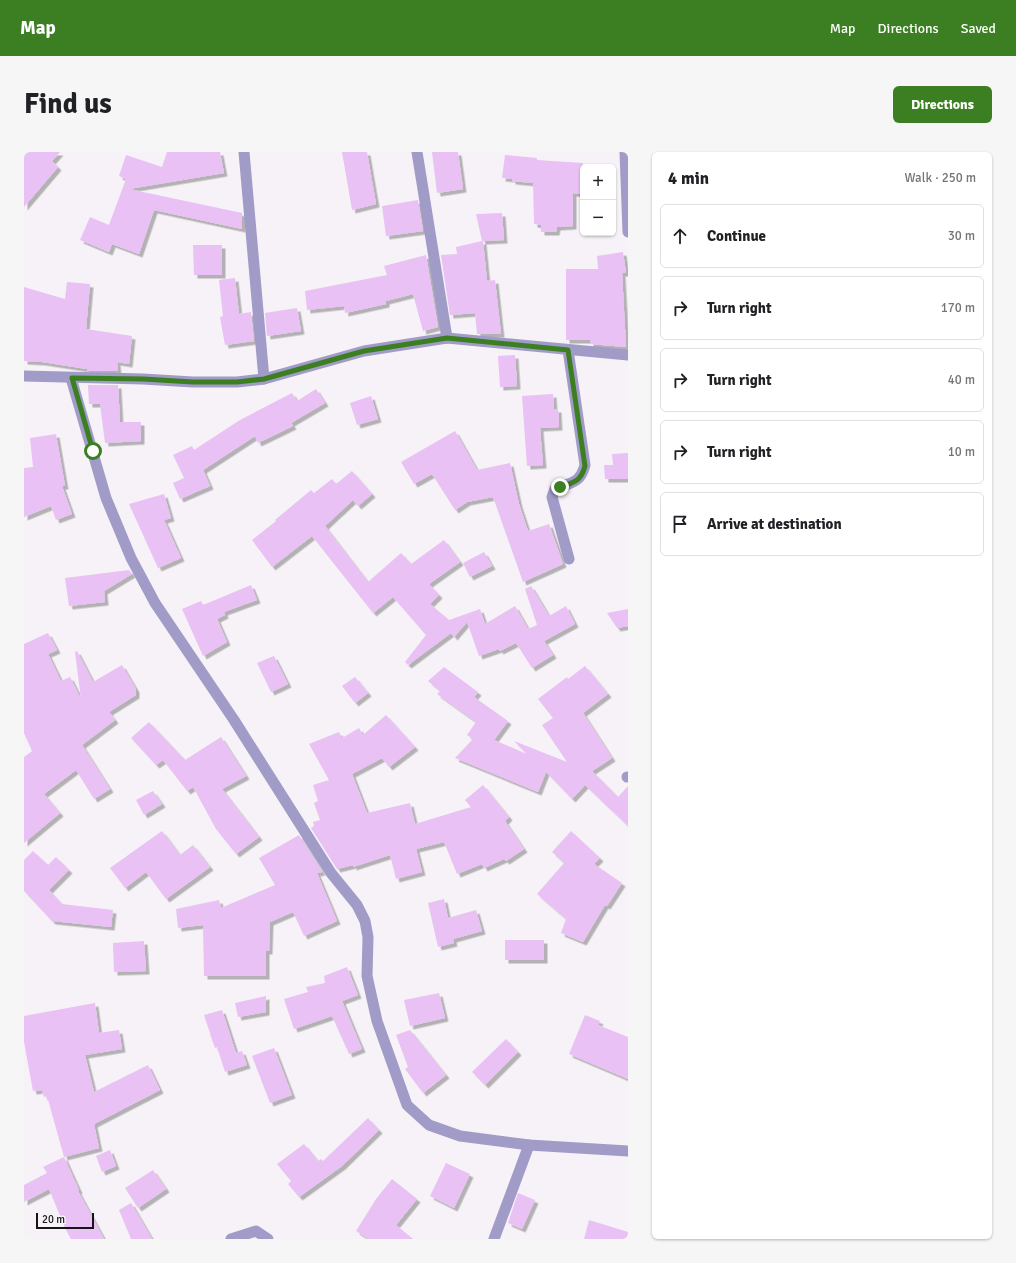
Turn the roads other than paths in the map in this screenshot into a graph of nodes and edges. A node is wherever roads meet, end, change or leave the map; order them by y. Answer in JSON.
{"nodes":[{"id":1,"x":244,"y":152,"type":"edge"},
{"id":2,"x":418,"y":152,"type":"edge"},
{"id":3,"x":625,"y":152,"type":"edge"},
{"id":4,"x":628,"y":232,"type":"edge"},
{"id":5,"x":447,"y":338,"type":"junction"},
{"id":6,"x":568,"y":350,"type":"junction"},
{"id":7,"x":628,"y":355,"type":"edge"},
{"id":8,"x":24,"y":376,"type":"edge"},
{"id":9,"x":72,"y":378,"type":"junction"},
{"id":10,"x":264,"y":379,"type":"junction"},
{"id":11,"x":569,"y":559,"type":"dead end"},
{"id":12,"x":529,"y":1145,"type":"junction"},
{"id":13,"x":628,"y":1151,"type":"edge"},
{"id":14,"x":231,"y":1239,"type":"edge"},
{"id":15,"x":268,"y":1239,"type":"edge"},
{"id":16,"x":494,"y":1239,"type":"edge"}],
"edges":[{"from":1,"to":10,"type":"street"},
{"from":2,"to":5,"type":"street"},
{"from":3,"to":4,"type":"street"},
{"from":5,"to":6,"type":"street"},
{"from":5,"to":10,"type":"street"},
{"from":6,"to":7,"type":"street"},
{"from":6,"to":11,"type":"street"},
{"from":8,"to":9,"type":"street"},
{"from":9,"to":10,"type":"street"},
{"from":9,"to":12,"type":"street"},
{"from":12,"to":13,"type":"street"},
{"from":12,"to":16,"type":"street"},
{"from":14,"to":15,"type":"street"}]}
